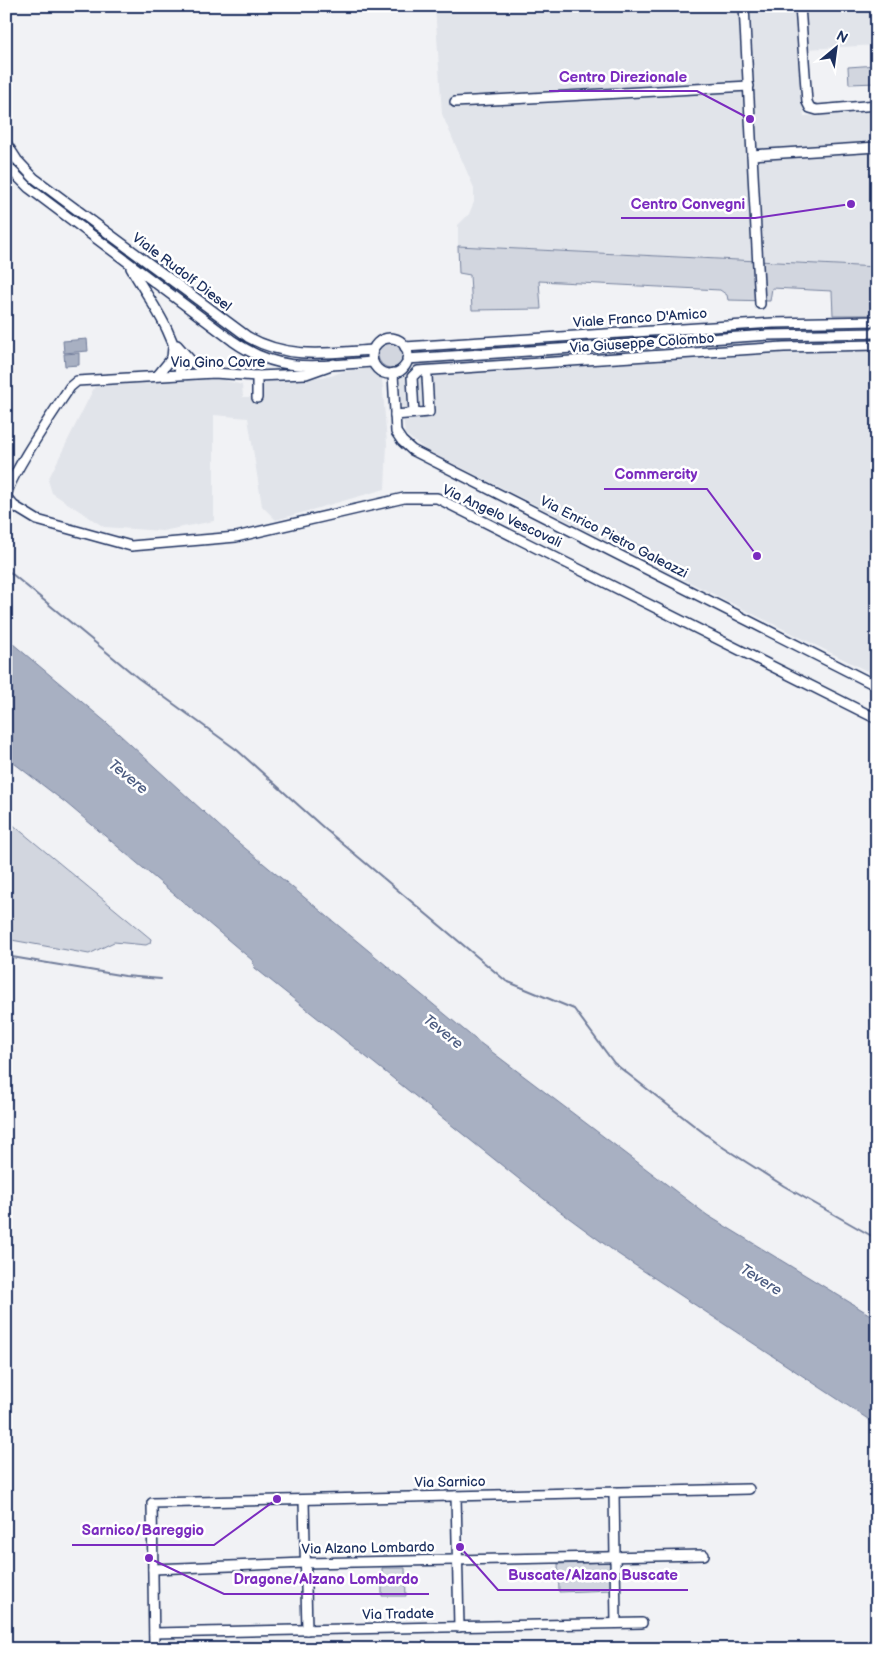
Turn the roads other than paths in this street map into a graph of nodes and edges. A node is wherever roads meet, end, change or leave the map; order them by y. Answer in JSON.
{"nodes":[{"id":1,"x":800,"y":6,"type":"edge"},
{"id":2,"x":744,"y":9,"type":"edge"},
{"id":3,"x":748,"y":86,"type":"junction"},
{"id":4,"x":455,"y":102,"type":"dead end"},
{"id":5,"x":877,"y":105,"type":"edge"},
{"id":6,"x":6,"y":143,"type":"edge"},
{"id":7,"x":877,"y":147,"type":"edge"},
{"id":8,"x":752,"y":155,"type":"junction"},
{"id":9,"x":6,"y":165,"type":"edge"},
{"id":10,"x":128,"y":263,"type":"junction"},
{"id":11,"x":760,"y":304,"type":"dead end"},
{"id":12,"x":877,"y":321,"type":"edge"},
{"id":13,"x":877,"y":333,"type":"edge"},
{"id":14,"x":172,"y":338,"type":"junction"},
{"id":15,"x":877,"y":345,"type":"edge"},
{"id":16,"x":405,"y":347,"type":"junction"},
{"id":17,"x":373,"y":350,"type":"junction"},
{"id":18,"x":877,"y":350,"type":"edge"},
{"id":19,"x":407,"y":359,"type":"junction"},
{"id":20,"x":373,"y":362,"type":"junction"},
{"id":21,"x":334,"y":364,"type":"junction"},
{"id":22,"x":209,"y":373,"type":"junction"},
{"id":23,"x":393,"y":373,"type":"junction"},
{"id":24,"x":180,"y":374,"type":"junction"},
{"id":25,"x":157,"y":376,"type":"junction"},
{"id":26,"x":257,"y":376,"type":"junction"},
{"id":27,"x":427,"y":376,"type":"junction"},
{"id":28,"x":412,"y":377,"type":"junction"},
{"id":29,"x":257,"y":398,"type":"dead end"},
{"id":30,"x":414,"y":413,"type":"junction"},
{"id":31,"x":395,"y":415,"type":"junction"},
{"id":32,"x":27,"y":514,"type":"joint"},
{"id":33,"x":877,"y":686,"type":"edge"},
{"id":34,"x":877,"y":719,"type":"edge"},
{"id":35,"x":749,"y":1489,"type":"dead end"},
{"id":36,"x":614,"y":1492,"type":"junction"},
{"id":37,"x":456,"y":1496,"type":"junction"},
{"id":38,"x":304,"y":1500,"type":"junction"},
{"id":39,"x":704,"y":1555,"type":"dead end"},
{"id":40,"x":615,"y":1557,"type":"junction"},
{"id":41,"x":457,"y":1560,"type":"junction"},
{"id":42,"x":305,"y":1563,"type":"junction"},
{"id":43,"x":153,"y":1569,"type":"junction"},
{"id":44,"x":616,"y":1623,"type":"junction"},
{"id":45,"x":642,"y":1623,"type":"dead end"},
{"id":46,"x":459,"y":1626,"type":"junction"},
{"id":47,"x":307,"y":1630,"type":"junction"},
{"id":48,"x":154,"y":1633,"type":"junction"},
{"id":49,"x":154,"y":1649,"type":"edge"}],
"edges":[{"from":1,"to":5,"type":"street"},
{"from":2,"to":3,"type":"street"},
{"from":3,"to":4,"type":"street"},
{"from":3,"to":8,"type":"street"},
{"from":6,"to":17,"type":"street","name":"Viale Rudolf Diesel"},
{"from":7,"to":8,"type":"street"},
{"from":8,"to":11,"type":"street"},
{"from":9,"to":10,"type":"street","name":"Viale Rudolf Diesel"},
{"from":10,"to":14,"type":"street"},
{"from":10,"to":21,"type":"street","name":"Viale Rudolf Diesel"},
{"from":12,"to":16,"type":"street","name":"Viale Franco D'Amico"},
{"from":13,"to":19,"type":"street","name":"Viale Franco D'Amico"},
{"from":14,"to":22,"type":"street"},
{"from":14,"to":24,"type":"street"},
{"from":14,"to":25,"type":"street"},
{"from":15,"to":28,"type":"street","name":"Via Giuseppe Colombo"},
{"from":16,"to":17,"type":"street"},
{"from":16,"to":19,"type":"street"},
{"from":17,"to":20,"type":"street"},
{"from":18,"to":27,"type":"street","name":"Via Giuseppe Colombo"},
{"from":19,"to":23,"type":"street"},
{"from":20,"to":21,"type":"street","name":"Viale Rudolf Diesel"},
{"from":20,"to":23,"type":"street"},
{"from":21,"to":26,"type":"street","name":"Via Gino Covre"},
{"from":22,"to":24,"type":"street","name":"Via Gino Covre"},
{"from":22,"to":26,"type":"street","name":"Via Gino Covre"},
{"from":23,"to":31,"type":"street","name":"Via Enrico Pietro Galeazzi"},
{"from":24,"to":25,"type":"street","name":"Via Gino Covre"},
{"from":25,"to":32,"type":"street","name":"Via Gino Covre"},
{"from":26,"to":29,"type":"street"},
{"from":27,"to":28,"type":"street","name":"Via Giuseppe Colombo"},
{"from":27,"to":30,"type":"street"},
{"from":28,"to":30,"type":"street"},
{"from":30,"to":31,"type":"street"},
{"from":31,"to":33,"type":"street","name":"Via Enrico Pietro Galeazzi"},
{"from":32,"to":34,"type":"street","name":"Via Angelo Vescovali"},
{"from":35,"to":36,"type":"street","name":"Via Sarnico"},
{"from":36,"to":37,"type":"street","name":"Via Sarnico"},
{"from":36,"to":40,"type":"street"},
{"from":37,"to":38,"type":"street","name":"Via Sarnico"},
{"from":37,"to":41,"type":"street"},
{"from":38,"to":42,"type":"street"},
{"from":38,"to":43,"type":"street","name":"Via Sarnico"},
{"from":39,"to":40,"type":"street","name":"Via Alzano Lombardo"},
{"from":40,"to":41,"type":"street","name":"Via Alzano Lombardo"},
{"from":40,"to":44,"type":"street"},
{"from":41,"to":42,"type":"street","name":"Via Alzano Lombardo"},
{"from":41,"to":46,"type":"street"},
{"from":42,"to":43,"type":"street","name":"Via Alzano Lombardo"},
{"from":42,"to":47,"type":"street"},
{"from":43,"to":48,"type":"street"},
{"from":44,"to":45,"type":"street","name":"Via Tradate"},
{"from":44,"to":46,"type":"street","name":"Via Tradate"},
{"from":46,"to":47,"type":"street","name":"Via Tradate"},
{"from":47,"to":48,"type":"street","name":"Via Tradate"},
{"from":48,"to":49,"type":"street"}]}
